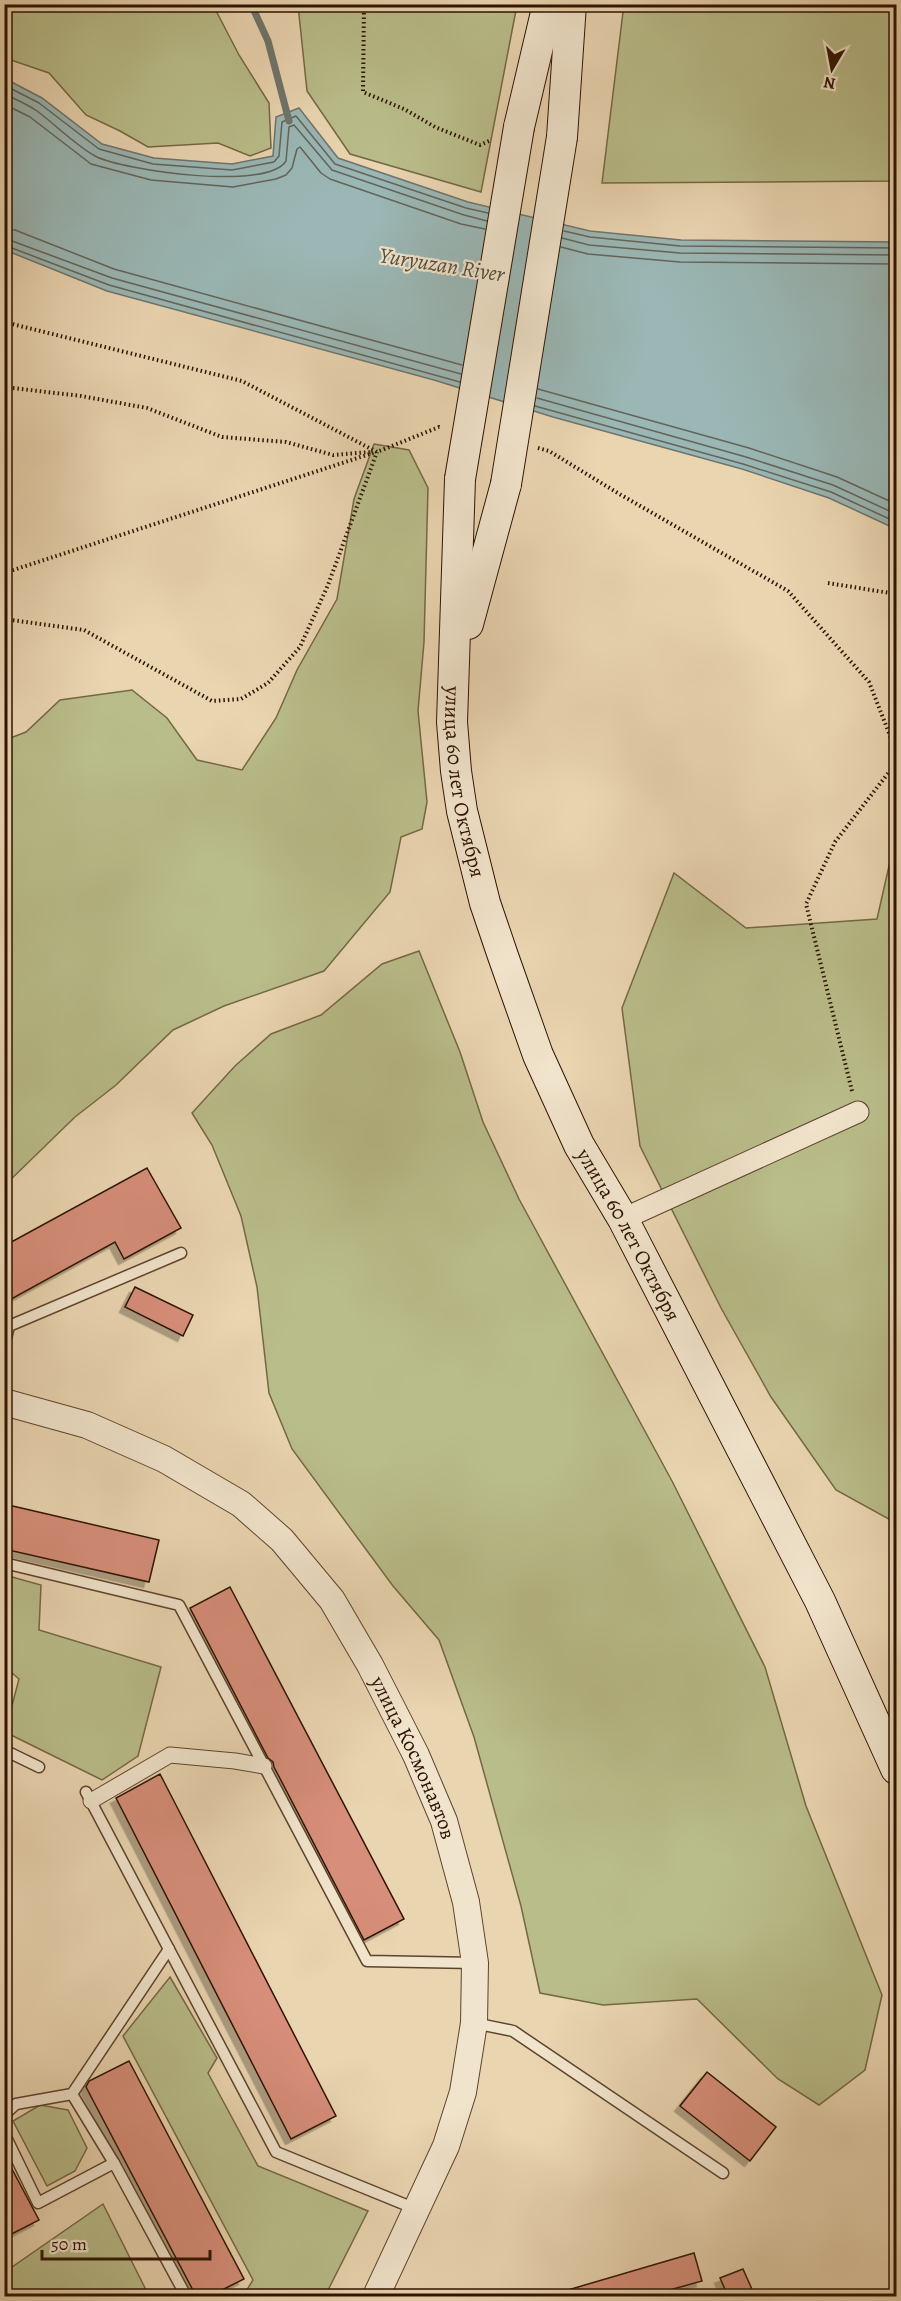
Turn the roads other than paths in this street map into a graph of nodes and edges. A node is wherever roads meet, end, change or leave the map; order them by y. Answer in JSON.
{"nodes":[{"id":1,"x":548,"y":4,"type":"edge"},
{"id":2,"x":571,"y":4,"type":"edge"},
{"id":3,"x":455,"y":671,"type":"junction"},
{"id":4,"x":858,"y":1112,"type":"road end"},
{"id":5,"x":623,"y":1219,"type":"junction"},
{"id":6,"x":181,"y":1253,"type":"dead end"},
{"id":7,"x":4,"y":1347,"type":"edge"},
{"id":8,"x":4,"y":1402,"type":"edge"},
{"id":9,"x":4,"y":1563,"type":"edge"},
{"id":10,"x":4,"y":1750,"type":"edge"},
{"id":11,"x":264,"y":1766,"type":"junction"},
{"id":12,"x":39,"y":1767,"type":"dead end"},
{"id":13,"x":897,"y":1769,"type":"edge"},
{"id":14,"x":88,"y":1796,"type":"joint"},
{"id":15,"x":169,"y":1949,"type":"junction"},
{"id":16,"x":475,"y":1963,"type":"junction"},
{"id":17,"x":474,"y":2023,"type":"junction"},
{"id":18,"x":72,"y":2094,"type":"junction"},
{"id":19,"x":4,"y":2115,"type":"edge"},
{"id":20,"x":4,"y":2133,"type":"edge"},
{"id":21,"x":114,"y":2163,"type":"junction"},
{"id":22,"x":723,"y":2173,"type":"dead end"},
{"id":23,"x":416,"y":2209,"type":"junction"},
{"id":24,"x":186,"y":2296,"type":"edge"},
{"id":25,"x":376,"y":2296,"type":"edge"}],
"edges":[{"from":1,"to":3,"type":"main road","bridge":true},
{"from":2,"to":3,"type":"main road","bridge":true},
{"from":3,"to":5,"type":"main road","name":"улица 60 лет Октября"},
{"from":4,"to":5,"type":"street"},
{"from":5,"to":13,"type":"main road","name":"улица 60 лет Октября"},
{"from":6,"to":7,"type":"lane"},
{"from":8,"to":16,"type":"street","name":"улица Космонавтов"},
{"from":9,"to":11,"type":"lane"},
{"from":10,"to":12,"type":"lane"},
{"from":11,"to":14,"type":"street"},
{"from":11,"to":16,"type":"lane"},
{"from":14,"to":15,"type":"lane"},
{"from":15,"to":18,"type":"lane"},
{"from":15,"to":23,"type":"lane"},
{"from":16,"to":17,"type":"street","name":"улица Космонавтов"},
{"from":17,"to":22,"type":"lane"},
{"from":17,"to":23,"type":"street","name":"улица Космонавтов"},
{"from":18,"to":19,"type":"lane"},
{"from":18,"to":21,"type":"lane"},
{"from":20,"to":21,"type":"lane"},
{"from":21,"to":24,"type":"lane"},
{"from":23,"to":25,"type":"street","name":"улица Космонавтов"}]}
